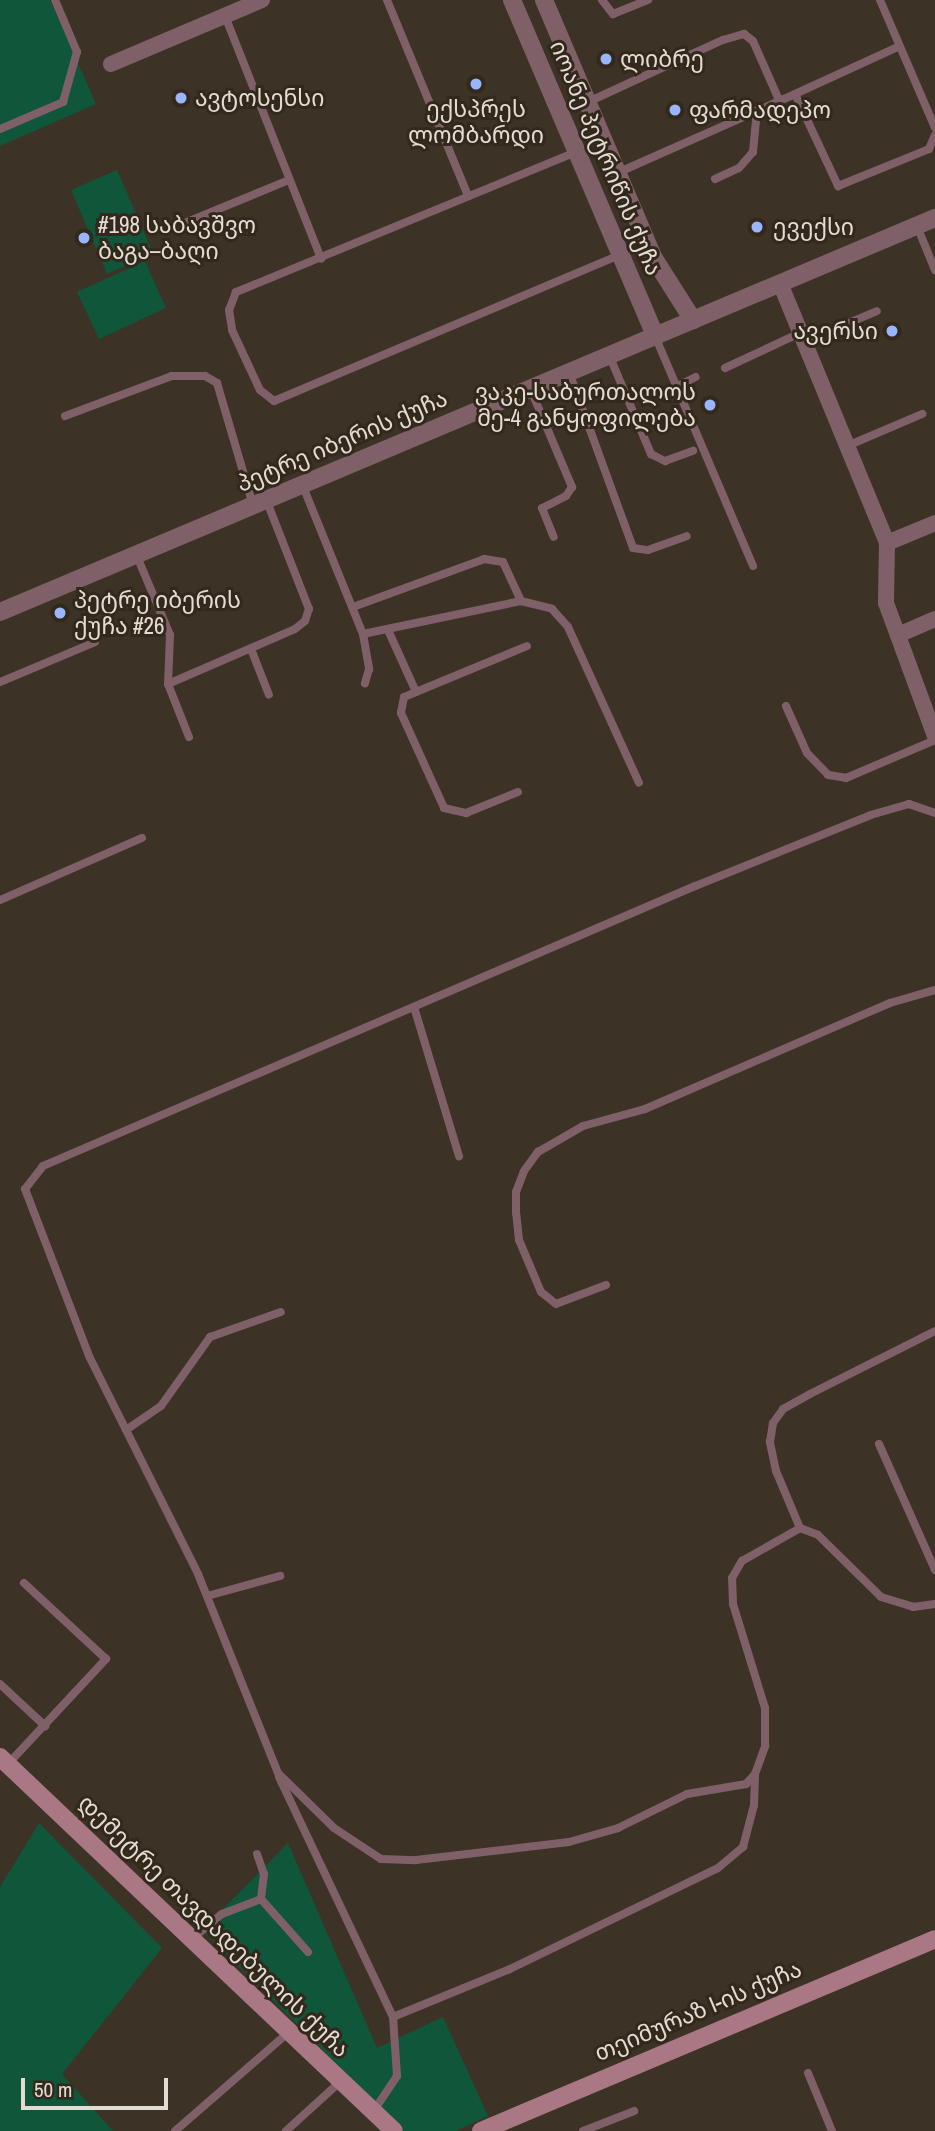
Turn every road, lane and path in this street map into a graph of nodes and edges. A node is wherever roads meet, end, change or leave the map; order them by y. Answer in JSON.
{"nodes":[{"id":1,"x":55,"y":0,"type":"edge"},
{"id":2,"x":262,"y":0,"type":"edge"},
{"id":3,"x":387,"y":0,"type":"edge"},
{"id":4,"x":512,"y":0,"type":"edge"},
{"id":5,"x":544,"y":0,"type":"edge"},
{"id":6,"x":602,"y":0,"type":"edge"},
{"id":7,"x":648,"y":0,"type":"edge"},
{"id":8,"x":880,"y":0,"type":"edge"},
{"id":9,"x":225,"y":16,"type":"junction"},
{"id":10,"x":900,"y":46,"type":"junction"},
{"id":11,"x":111,"y":64,"type":"dead end"},
{"id":12,"x":795,"y":93,"type":"junction"},
{"id":13,"x":779,"y":100,"type":"junction"},
{"id":14,"x":588,"y":102,"type":"junction"},
{"id":15,"x":757,"y":110,"type":"junction"},
{"id":16,"x":935,"y":128,"type":"edge"},
{"id":17,"x":0,"y":129,"type":"edge"},
{"id":18,"x":935,"y":135,"type":"edge"},
{"id":19,"x":576,"y":152,"type":"junction"},
{"id":20,"x":617,"y":173,"type":"junction"},
{"id":21,"x":715,"y":179,"type":"dead end"},
{"id":22,"x":289,"y":180,"type":"junction"},
{"id":23,"x":468,"y":196,"type":"junction"},
{"id":24,"x":935,"y":218,"type":"edge"},
{"id":25,"x":187,"y":222,"type":"dead end"},
{"id":26,"x":917,"y":226,"type":"junction"},
{"id":27,"x":620,"y":255,"type":"junction"},
{"id":28,"x":321,"y":259,"type":"junction"},
{"id":29,"x":935,"y":270,"type":"edge"},
{"id":30,"x":780,"y":283,"type":"junction"},
{"id":31,"x":877,"y":311,"type":"dead end"},
{"id":32,"x":693,"y":320,"type":"junction"},
{"id":33,"x":655,"y":336,"type":"junction"},
{"id":34,"x":802,"y":338,"type":"junction"},
{"id":35,"x":609,"y":355,"type":"junction"},
{"id":36,"x":724,"y":368,"type":"dead end"},
{"id":37,"x":569,"y":372,"type":"junction"},
{"id":38,"x":696,"y":377,"type":"dead end"},
{"id":39,"x":677,"y":387,"type":"junction"},
{"id":40,"x":530,"y":388,"type":"junction"},
{"id":41,"x":922,"y":414,"type":"dead end"},
{"id":42,"x":65,"y":416,"type":"dead end"},
{"id":43,"x":847,"y":446,"type":"junction"},
{"id":44,"x":693,"y":451,"type":"dead end"},
{"id":45,"x":302,"y":484,"type":"junction"},
{"id":46,"x":260,"y":502,"type":"junction"},
{"id":47,"x":935,"y":523,"type":"edge"},
{"id":48,"x":687,"y":536,"type":"dead end"},
{"id":49,"x":554,"y":537,"type":"dead end"},
{"id":50,"x":887,"y":543,"type":"junction"},
{"id":51,"x":136,"y":554,"type":"junction"},
{"id":52,"x":753,"y":566,"type":"dead end"},
{"id":53,"x":521,"y":601,"type":"junction"},
{"id":54,"x":353,"y":607,"type":"junction"},
{"id":55,"x":0,"y":612,"type":"edge"},
{"id":56,"x":935,"y":619,"type":"edge"},
{"id":57,"x":388,"y":630,"type":"junction"},
{"id":58,"x":363,"y":634,"type":"junction"},
{"id":59,"x":898,"y":635,"type":"junction"},
{"id":60,"x":95,"y":642,"type":"dead end"},
{"id":61,"x":527,"y":646,"type":"dead end"},
{"id":62,"x":251,"y":649,"type":"junction"},
{"id":63,"x":0,"y":682,"type":"edge"},
{"id":64,"x":365,"y":683,"type":"dead end"},
{"id":65,"x":168,"y":684,"type":"junction"},
{"id":66,"x":416,"y":692,"type":"junction"},
{"id":67,"x":269,"y":695,"type":"dead end"},
{"id":68,"x":786,"y":706,"type":"dead end"},
{"id":69,"x":189,"y":737,"type":"dead end"},
{"id":70,"x":935,"y":738,"type":"edge"},
{"id":71,"x":639,"y":783,"type":"dead end"},
{"id":72,"x":518,"y":792,"type":"dead end"},
{"id":73,"x":935,"y":813,"type":"edge"},
{"id":74,"x":142,"y":838,"type":"dead end"},
{"id":75,"x":0,"y":900,"type":"edge"},
{"id":76,"x":935,"y":990,"type":"edge"},
{"id":77,"x":414,"y":1007,"type":"junction"},
{"id":78,"x":459,"y":1156,"type":"dead end"},
{"id":79,"x":606,"y":1285,"type":"dead end"},
{"id":80,"x":281,"y":1312,"type":"dead end"},
{"id":81,"x":935,"y":1331,"type":"edge"},
{"id":82,"x":126,"y":1430,"type":"junction"},
{"id":83,"x":879,"y":1444,"type":"dead end"},
{"id":84,"x":800,"y":1528,"type":"junction"},
{"id":85,"x":935,"y":1570,"type":"edge"},
{"id":86,"x":280,"y":1576,"type":"dead end"},
{"id":87,"x":24,"y":1583,"type":"dead end"},
{"id":88,"x":207,"y":1596,"type":"junction"},
{"id":89,"x":935,"y":1604,"type":"edge"},
{"id":90,"x":0,"y":1684,"type":"edge"},
{"id":91,"x":46,"y":1726,"type":"junction"},
{"id":92,"x":4,"y":1760,"type":"edge"},
{"id":93,"x":278,"y":1773,"type":"junction"},
{"id":94,"x":755,"y":1774,"type":"junction"},
{"id":95,"x":257,"y":1854,"type":"dead end"},
{"id":96,"x":261,"y":1899,"type":"junction"},
{"id":97,"x":192,"y":1939,"type":"junction"},
{"id":98,"x":935,"y":1939,"type":"edge"},
{"id":99,"x":308,"y":1952,"type":"dead end"},
{"id":100,"x":393,"y":2017,"type":"junction"},
{"id":101,"x":289,"y":2032,"type":"junction"},
{"id":102,"x":808,"y":2073,"type":"dead end"},
{"id":103,"x":341,"y":2081,"type":"junction"},
{"id":104,"x":634,"y":2111,"type":"dead end"},
{"id":105,"x":373,"y":2112,"type":"junction"},
{"id":106,"x":175,"y":2131,"type":"edge"},
{"id":107,"x":286,"y":2131,"type":"edge"},
{"id":108,"x":394,"y":2131,"type":"edge"},
{"id":109,"x":481,"y":2131,"type":"edge"},
{"id":110,"x":583,"y":2131,"type":"edge"},
{"id":111,"x":832,"y":2131,"type":"edge"}],
"edges":[{"from":1,"to":17,"type":"lane"},
{"from":2,"to":9,"type":"street"},
{"from":3,"to":23,"type":"lane"},
{"from":4,"to":19,"type":"street","name":"იოანე პეტრიწის ქუჩა"},
{"from":5,"to":14,"type":"street","name":"იოანე პეტრიწის ქუჩა"},
{"from":6,"to":7,"type":"lane"},
{"from":8,"to":10,"type":"lane"},
{"from":9,"to":11,"type":"street"},
{"from":9,"to":22,"type":"lane"},
{"from":10,"to":12,"type":"lane"},
{"from":10,"to":16,"type":"lane"},
{"from":12,"to":13,"type":"lane"},
{"from":12,"to":18,"type":"lane"},
{"from":13,"to":14,"type":"lane"},
{"from":13,"to":15,"type":"lane"},
{"from":14,"to":20,"type":"street","name":"იოანე პეტრიწის ქუჩა"},
{"from":15,"to":20,"type":"lane"},
{"from":15,"to":21,"type":"lane"},
{"from":19,"to":23,"type":"lane"},
{"from":19,"to":27,"type":"street","name":"იოანე პეტრიწის ქუჩა"},
{"from":20,"to":32,"type":"street","name":"იოანე პეტრიწის ქუჩა"},
{"from":22,"to":25,"type":"lane"},
{"from":22,"to":28,"type":"lane"},
{"from":23,"to":28,"type":"lane"},
{"from":24,"to":26,"type":"street","name":"პეტრე იბერის ქუჩა"},
{"from":26,"to":29,"type":"lane"},
{"from":26,"to":30,"type":"street","name":"პეტრე იბერის ქუჩა"},
{"from":27,"to":28,"type":"lane"},
{"from":27,"to":33,"type":"street","name":"იოანე პეტრიწის ქუჩა"},
{"from":30,"to":32,"type":"street","name":"პეტრე იბერის ქუჩა"},
{"from":30,"to":34,"type":"street"},
{"from":31,"to":34,"type":"lane"},
{"from":32,"to":33,"type":"street","name":"პეტრე იბერის ქუჩა"},
{"from":33,"to":35,"type":"street","name":"პეტრე იბერის ქუჩა"},
{"from":33,"to":39,"type":"lane"},
{"from":34,"to":36,"type":"lane"},
{"from":34,"to":43,"type":"street"},
{"from":35,"to":37,"type":"street","name":"პეტრე იბერის ქუჩა"},
{"from":35,"to":44,"type":"lane"},
{"from":37,"to":40,"type":"street","name":"პეტრე იბერის ქუჩა"},
{"from":37,"to":48,"type":"lane"},
{"from":38,"to":39,"type":"lane"},
{"from":39,"to":52,"type":"lane"},
{"from":40,"to":45,"type":"street","name":"პეტრე იბერის ქუჩა"},
{"from":40,"to":49,"type":"lane"},
{"from":41,"to":43,"type":"lane"},
{"from":42,"to":46,"type":"lane"},
{"from":43,"to":50,"type":"street"},
{"from":45,"to":46,"type":"street","name":"პეტრე იბერის ქუჩა"},
{"from":45,"to":54,"type":"lane"},
{"from":46,"to":51,"type":"street","name":"პეტრე იბერის ქუჩა"},
{"from":46,"to":62,"type":"lane"},
{"from":47,"to":50,"type":"street"},
{"from":50,"to":59,"type":"street"},
{"from":51,"to":55,"type":"street","name":"პეტრე იბერის ქუჩა"},
{"from":51,"to":65,"type":"lane"},
{"from":53,"to":54,"type":"lane"},
{"from":53,"to":57,"type":"lane"},
{"from":53,"to":71,"type":"lane"},
{"from":54,"to":58,"type":"lane"},
{"from":56,"to":59,"type":"street"},
{"from":57,"to":58,"type":"lane"},
{"from":57,"to":66,"type":"lane"},
{"from":58,"to":64,"type":"lane"},
{"from":59,"to":70,"type":"street"},
{"from":60,"to":63,"type":"lane"},
{"from":61,"to":66,"type":"lane"},
{"from":62,"to":65,"type":"lane"},
{"from":62,"to":67,"type":"lane"},
{"from":65,"to":69,"type":"lane"},
{"from":66,"to":72,"type":"lane"},
{"from":68,"to":70,"type":"lane"},
{"from":73,"to":77,"type":"lane"},
{"from":74,"to":75,"type":"lane"},
{"from":76,"to":79,"type":"lane"},
{"from":77,"to":78,"type":"lane"},
{"from":77,"to":82,"type":"lane"},
{"from":80,"to":82,"type":"lane"},
{"from":81,"to":84,"type":"lane"},
{"from":82,"to":88,"type":"lane"},
{"from":83,"to":85,"type":"lane"},
{"from":84,"to":89,"type":"lane"},
{"from":84,"to":94,"type":"lane"},
{"from":86,"to":88,"type":"lane"},
{"from":87,"to":91,"type":"lane"},
{"from":88,"to":93,"type":"lane"},
{"from":90,"to":91,"type":"lane"},
{"from":91,"to":92,"type":"lane"},
{"from":92,"to":97,"type":"main road","name":"დემეტრე თავდადებულის ქუჩა"},
{"from":93,"to":94,"type":"lane"},
{"from":93,"to":100,"type":"lane"},
{"from":94,"to":100,"type":"lane"},
{"from":95,"to":96,"type":"lane"},
{"from":96,"to":97,"type":"lane"},
{"from":96,"to":99,"type":"lane"},
{"from":97,"to":101,"type":"main road","name":"დემეტრე თავდადებულის ქუჩა"},
{"from":98,"to":109,"type":"main road","name":"თეიმურაზ I-ის ქუჩა"},
{"from":100,"to":105,"type":"lane"},
{"from":101,"to":103,"type":"main road","name":"დემეტრე თავდადებულის ქუჩა"},
{"from":101,"to":106,"type":"lane"},
{"from":102,"to":111,"type":"lane"},
{"from":103,"to":105,"type":"main road","name":"დემეტრე თავდადებულის ქუჩა"},
{"from":103,"to":107,"type":"lane"},
{"from":104,"to":110,"type":"lane"},
{"from":105,"to":108,"type":"main road","name":"დემეტრე თავდადებულის ქუჩა"}]}
